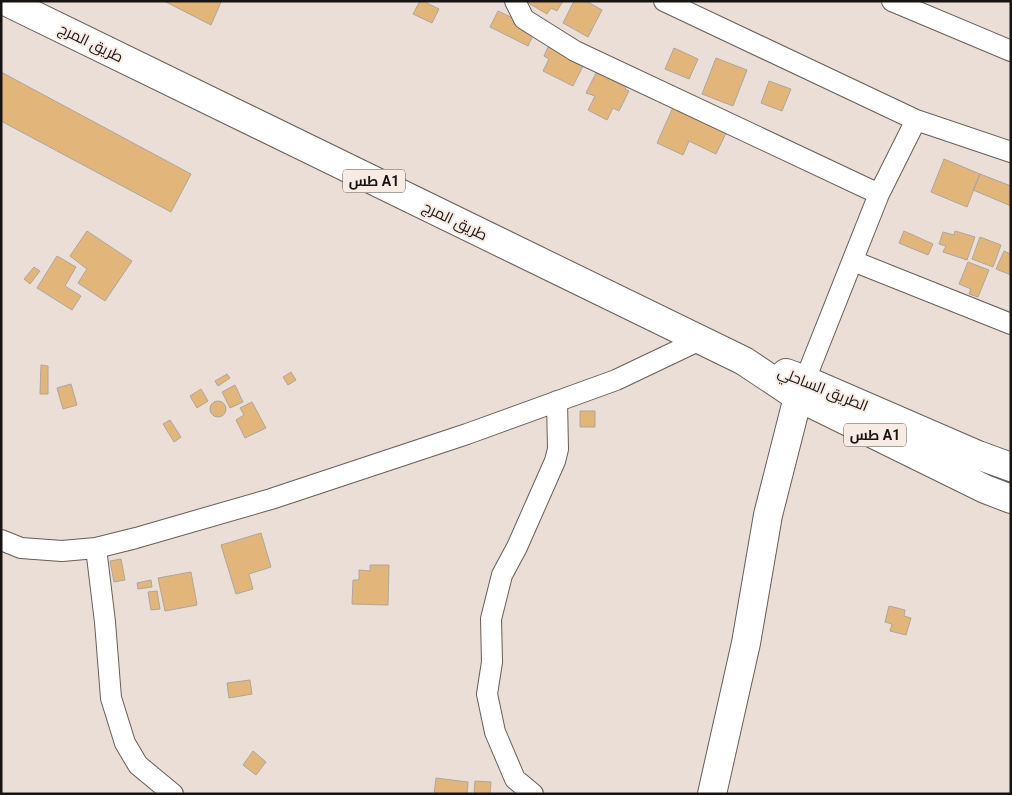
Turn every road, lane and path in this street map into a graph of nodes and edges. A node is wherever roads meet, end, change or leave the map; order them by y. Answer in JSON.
{"nodes":[{"id":1,"x":5,"y":1,"type":"edge"},
{"id":2,"x":515,"y":1,"type":"edge"},
{"id":3,"x":664,"y":1,"type":"edge"},
{"id":4,"x":892,"y":1,"type":"edge"},
{"id":5,"x":1011,"y":51,"type":"edge"},
{"id":6,"x":916,"y":120,"type":"junction"},
{"id":7,"x":1011,"y":152,"type":"edge"},
{"id":8,"x":879,"y":194,"type":"junction"},
{"id":9,"x":852,"y":261,"type":"junction"},
{"id":10,"x":1011,"y":324,"type":"edge"},
{"id":11,"x":700,"y":340,"type":"junction"},
{"id":12,"x":744,"y":361,"type":"joint"},
{"id":13,"x":801,"y":388,"type":"junction"},
{"id":14,"x":557,"y":401,"type":"junction"},
{"id":15,"x":1011,"y":467,"type":"edge"},
{"id":16,"x":1011,"y":499,"type":"edge"},
{"id":17,"x":1,"y":540,"type":"edge"},
{"id":18,"x":96,"y":548,"type":"junction"},
{"id":19,"x":173,"y":794,"type":"edge"},
{"id":20,"x":532,"y":794,"type":"edge"},
{"id":21,"x":712,"y":794,"type":"edge"}],
"edges":[{"from":1,"to":11,"type":"main road","name":"طريق المرج","number":"طس A1"},
{"from":2,"to":8,"type":"street"},
{"from":3,"to":6,"type":"street"},
{"from":4,"to":5,"type":"street"},
{"from":6,"to":7,"type":"street"},
{"from":6,"to":8,"type":"street"},
{"from":8,"to":9,"type":"street"},
{"from":9,"to":10,"type":"street"},
{"from":9,"to":13,"type":"street"},
{"from":11,"to":12,"type":"main road","name":"طريق المرج","number":"طس A1"},
{"from":11,"to":14,"type":"street"},
{"from":12,"to":13,"type":"main road","name":"الطريق الساحلي","number":"طس A1"},
{"from":13,"to":15,"type":"main road","name":"الطريق الساحلي","number":"طس A1"},
{"from":13,"to":16,"type":"main road","number":"طس A1"},
{"from":13,"to":21,"type":"main road"},
{"from":14,"to":18,"type":"street"},
{"from":14,"to":20,"type":"street"},
{"from":17,"to":18,"type":"street"},
{"from":18,"to":19,"type":"street"}]}
